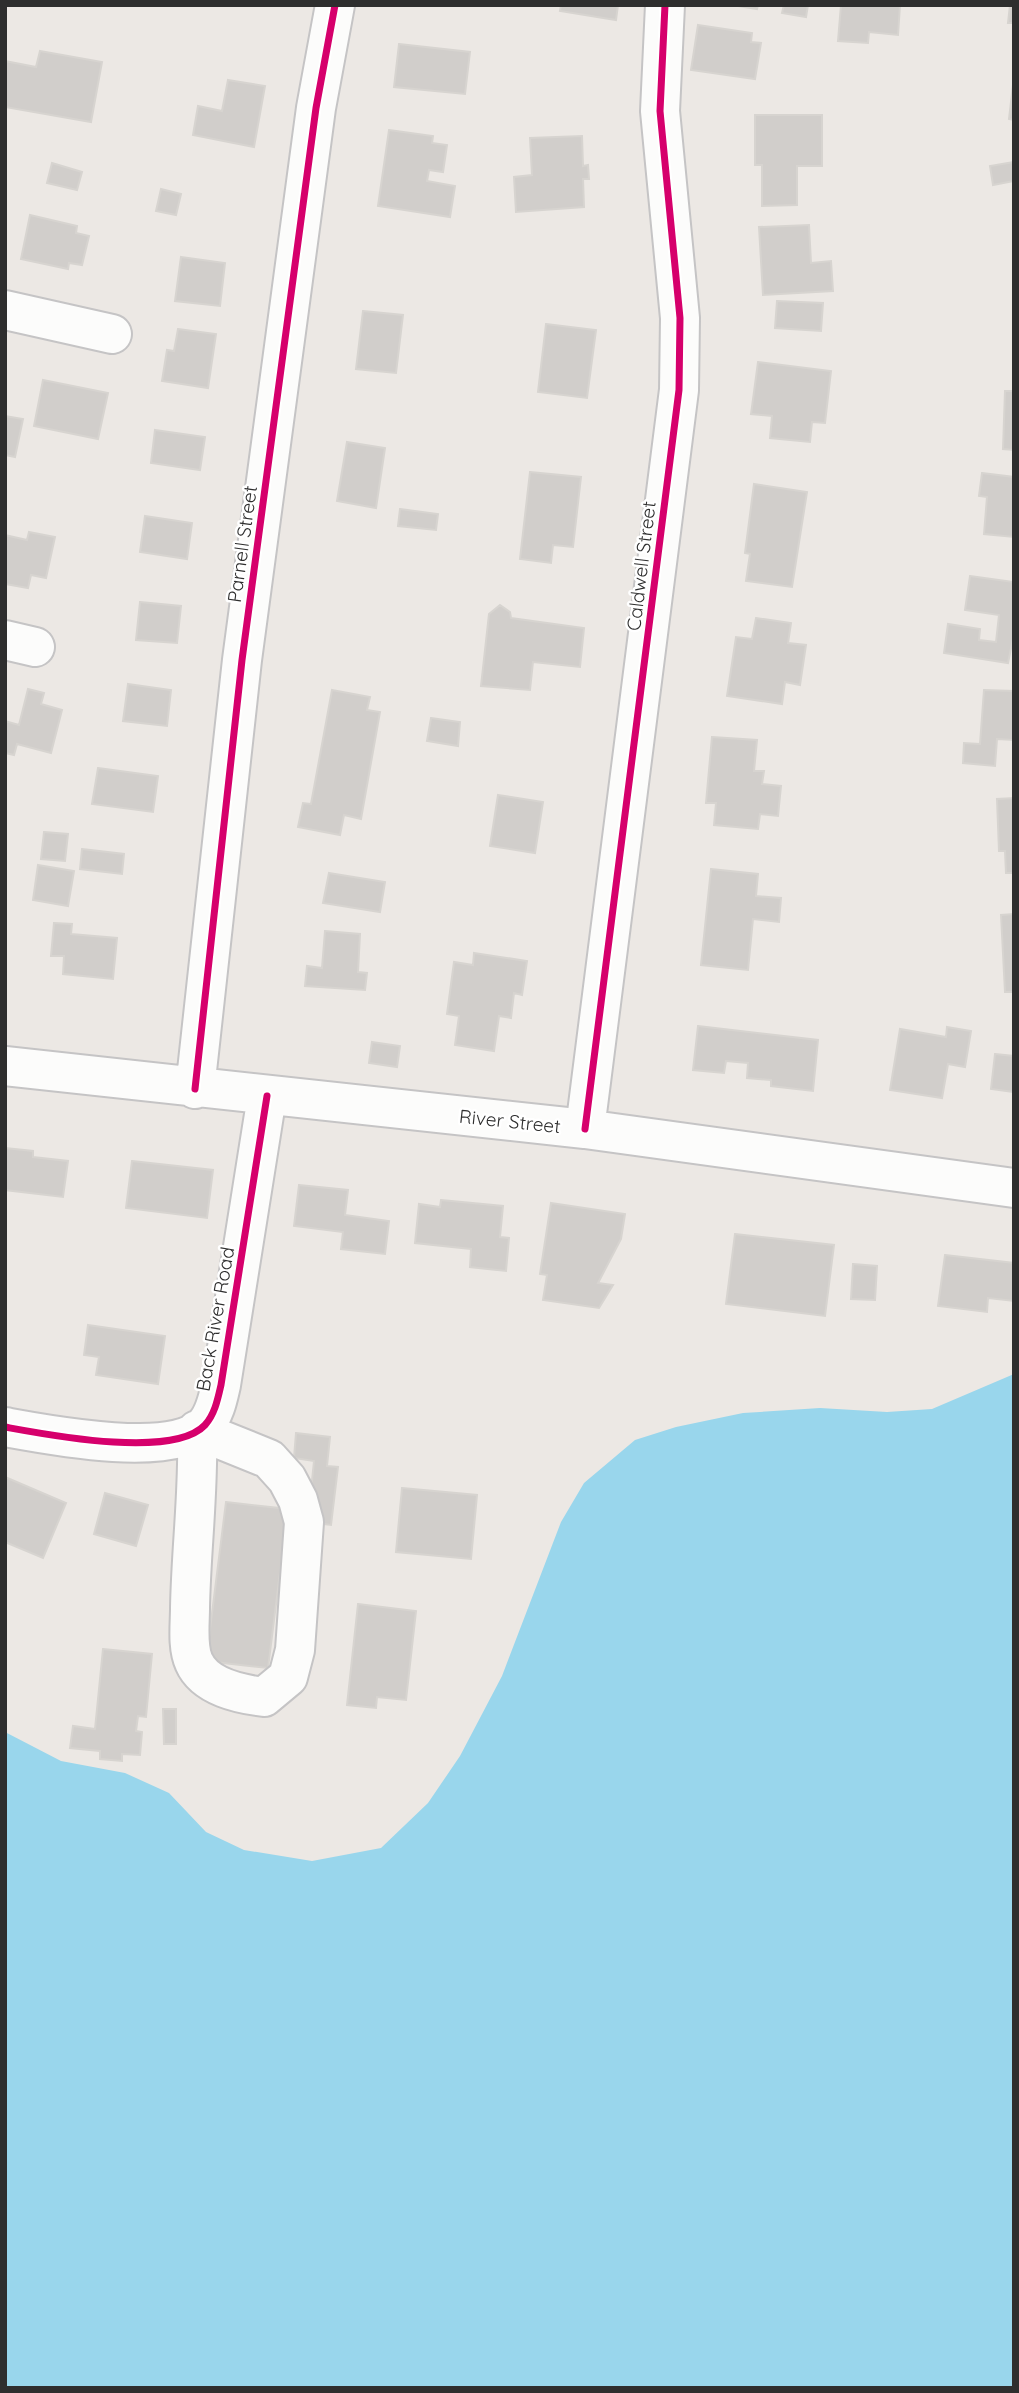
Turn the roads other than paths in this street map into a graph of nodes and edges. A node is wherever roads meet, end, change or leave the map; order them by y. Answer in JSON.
{"nodes":[{"id":1,"x":335,"y":5,"type":"edge"},
{"id":2,"x":665,"y":5,"type":"edge"},
{"id":3,"x":5,"y":310,"type":"edge"},
{"id":4,"x":112,"y":334,"type":"dead end"},
{"id":5,"x":5,"y":1066,"type":"edge"},
{"id":6,"x":195,"y":1088,"type":"junction"},
{"id":7,"x":267,"y":1096,"type":"junction"},
{"id":8,"x":585,"y":1129,"type":"junction"},
{"id":9,"x":1014,"y":1188,"type":"edge"},
{"id":10,"x":5,"y":1427,"type":"edge"},
{"id":11,"x":197,"y":1430,"type":"junction"}],
"edges":[{"from":1,"to":6,"type":"street","name":"Parnell Street"},
{"from":2,"to":8,"type":"street","name":"Caldwell Street"},
{"from":3,"to":4,"type":"street"},
{"from":5,"to":6,"type":"street","name":"River Street"},
{"from":6,"to":7,"type":"street","name":"River Street"},
{"from":7,"to":8,"type":"street","name":"River Street"},
{"from":7,"to":11,"type":"street","name":"Back River Road"},
{"from":8,"to":9,"type":"street","name":"River Street"},
{"from":10,"to":11,"type":"street"},
{"from":11,"to":11,"type":"street"}]}
